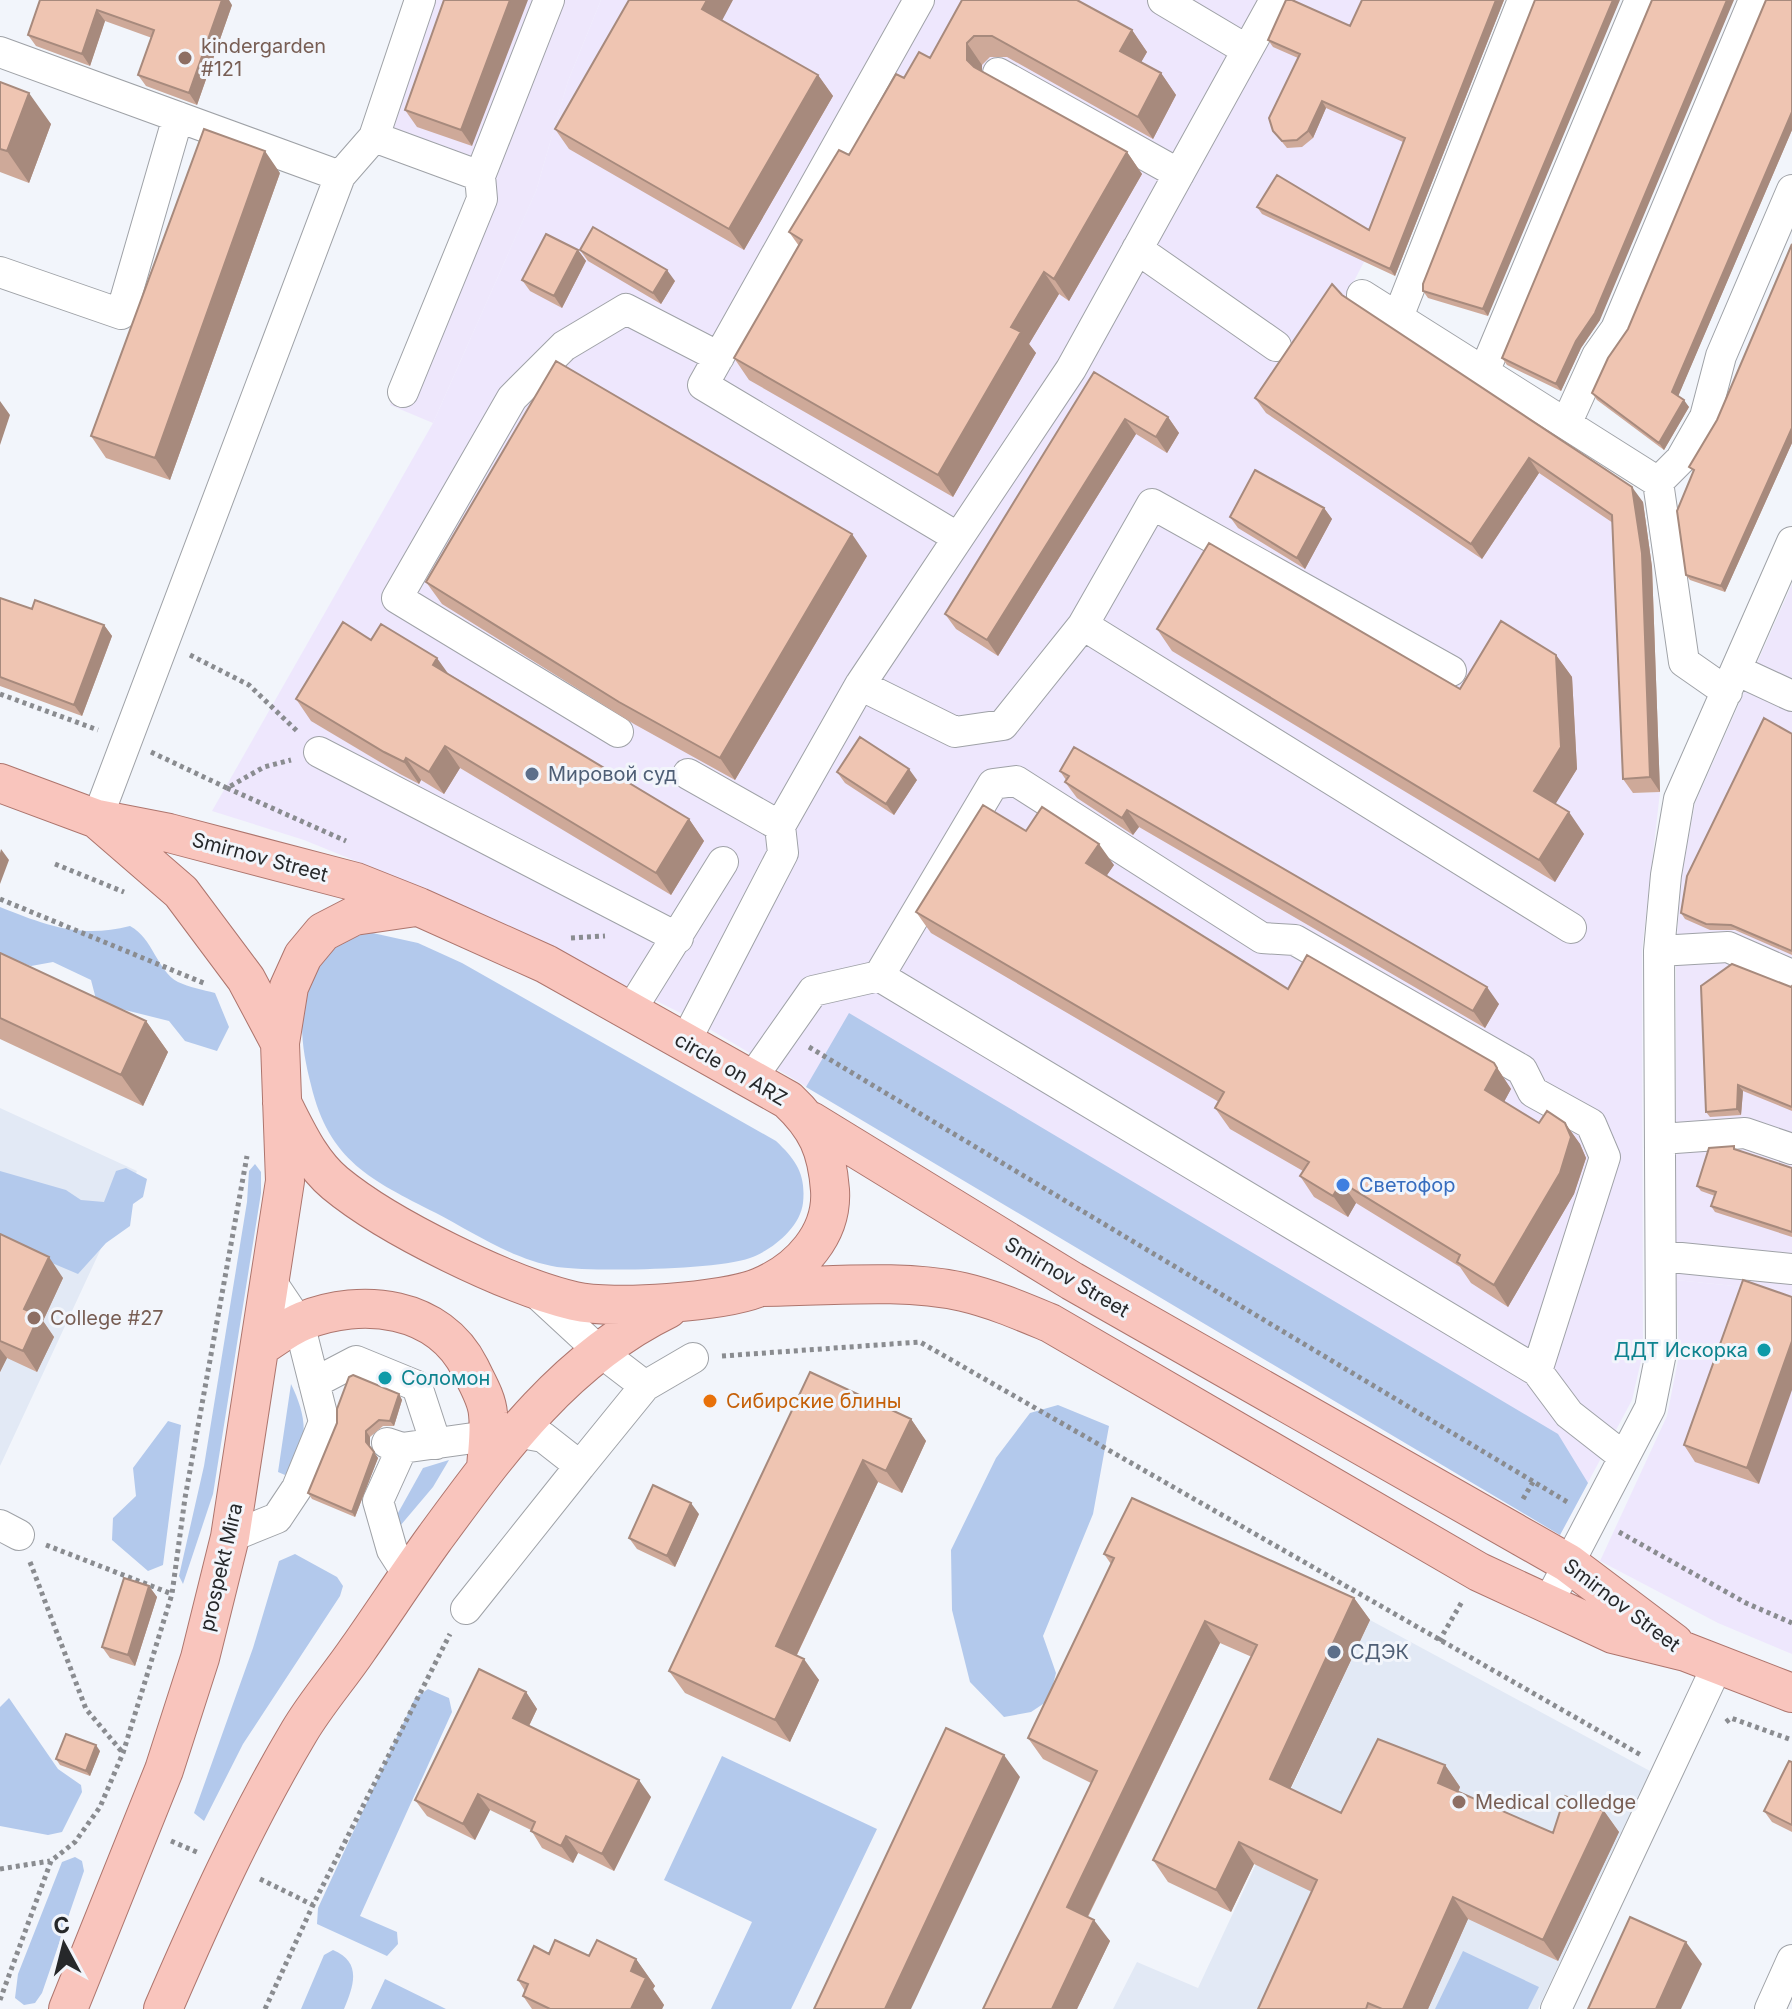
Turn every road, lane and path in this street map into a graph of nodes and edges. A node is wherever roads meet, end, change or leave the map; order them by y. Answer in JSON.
{"nodes":[{"id":1,"x":420,"y":0,"type":"edge"},
{"id":2,"x":549,"y":0,"type":"edge"},
{"id":3,"x":1163,"y":0,"type":"edge"},
{"id":4,"x":1275,"y":0,"type":"edge"},
{"id":5,"x":1523,"y":0,"type":"edge"},
{"id":6,"x":1640,"y":0,"type":"edge"},
{"id":7,"x":1754,"y":0,"type":"edge"},
{"id":8,"x":907,"y":4,"type":"edge"},
{"id":9,"x":1247,"y":50,"type":"junction"},
{"id":10,"x":0,"y":52,"type":"edge"},
{"id":11,"x":998,"y":73,"type":"dead end"},
{"id":12,"x":178,"y":117,"type":"junction"},
{"id":13,"x":374,"y":137,"type":"junction"},
{"id":14,"x":1179,"y":174,"type":"junction"},
{"id":15,"x":340,"y":176,"type":"junction"},
{"id":16,"x":480,"y":176,"type":"junction"},
{"id":17,"x":1792,"y":190,"type":"edge"},
{"id":18,"x":1137,"y":249,"type":"junction"},
{"id":19,"x":0,"y":272,"type":"edge"},
{"id":20,"x":1362,"y":295,"type":"dead end"},
{"id":21,"x":1398,"y":317,"type":"junction"},
{"id":22,"x":1276,"y":346,"type":"dead end"},
{"id":23,"x":719,"y":357,"type":"junction"},
{"id":24,"x":1484,"y":372,"type":"junction"},
{"id":25,"x":403,"y":392,"type":"dead end"},
{"id":26,"x":1567,"y":422,"type":"junction"},
{"id":27,"x":1658,"y":482,"type":"junction"},
{"id":28,"x":957,"y":537,"type":"junction"},
{"id":29,"x":1792,"y":542,"type":"edge"},
{"id":30,"x":1083,"y":625,"type":"junction"},
{"id":31,"x":164,"y":642,"type":"junction"},
{"id":32,"x":1451,"y":671,"type":"dead end"},
{"id":33,"x":1731,"y":681,"type":"junction"},
{"id":34,"x":860,"y":685,"type":"junction"},
{"id":35,"x":1792,"y":696,"type":"edge"},
{"id":36,"x":618,"y":732,"type":"edge"},
{"id":37,"x":319,"y":752,"type":"joint"},
{"id":38,"x":688,"y":774,"type":"edge"},
{"id":39,"x":0,"y":783,"type":"edge"},
{"id":40,"x":97,"y":819,"type":"junction"},
{"id":41,"x":780,"y":826,"type":"junction"},
{"id":42,"x":723,"y":862,"type":"dead end"},
{"id":43,"x":55,"y":864,"type":"dead end"},
{"id":44,"x":131,"y":895,"type":"dead end"},
{"id":45,"x":0,"y":899,"type":"edge"},
{"id":46,"x":419,"y":907,"type":"junction"},
{"id":47,"x":1571,"y":928,"type":"dead end"},
{"id":48,"x":678,"y":938,"type":"junction"},
{"id":49,"x":1659,"y":951,"type":"junction"},
{"id":50,"x":1792,"y":975,"type":"edge"},
{"id":51,"x":879,"y":976,"type":"junction"},
{"id":52,"x":217,"y":988,"type":"dead end"},
{"id":53,"x":631,"y":1010,"type":"junction"},
{"id":54,"x":785,"y":1032,"type":"junction"},
{"id":55,"x":685,"y":1042,"type":"junction"},
{"id":56,"x":280,"y":1043,"type":"junction"},
{"id":57,"x":752,"y":1078,"type":"junction"},
{"id":58,"x":282,"y":1103,"type":"junction"},
{"id":59,"x":811,"y":1121,"type":"junction"},
{"id":60,"x":1661,"y":1139,"type":"junction"},
{"id":61,"x":1792,"y":1149,"type":"edge"},
{"id":62,"x":248,"y":1151,"type":"dead end"},
{"id":63,"x":1661,"y":1256,"type":"junction"},
{"id":64,"x":1792,"y":1269,"type":"edge"},
{"id":65,"x":270,"y":1280,"type":"junction"},
{"id":66,"x":528,"y":1285,"type":"junction"},
{"id":67,"x":760,"y":1287,"type":"junction"},
{"id":68,"x":685,"y":1301,"type":"junction"},
{"id":69,"x":299,"y":1323,"type":"junction"},
{"id":70,"x":260,"y":1347,"type":"junction"},
{"id":71,"x":598,"y":1350,"type":"junction"},
{"id":72,"x":693,"y":1358,"type":"joint"},
{"id":73,"x":1537,"y":1371,"type":"junction"},
{"id":74,"x":314,"y":1383,"type":"junction"},
{"id":75,"x":645,"y":1386,"type":"junction"},
{"id":76,"x":436,"y":1444,"type":"junction"},
{"id":77,"x":496,"y":1447,"type":"junction"},
{"id":78,"x":1624,"y":1457,"type":"junction"},
{"id":79,"x":580,"y":1466,"type":"junction"},
{"id":80,"x":1592,"y":1517,"type":"junction"},
{"id":81,"x":10,"y":1530,"type":"edge"},
{"id":82,"x":230,"y":1537,"type":"junction"},
{"id":83,"x":1568,"y":1563,"type":"junction"},
{"id":84,"x":408,"y":1575,"type":"junction"},
{"id":85,"x":172,"y":1594,"type":"junction"},
{"id":86,"x":1547,"y":1605,"type":"junction"},
{"id":87,"x":466,"y":1609,"type":"joint"},
{"id":88,"x":1792,"y":1623,"type":"edge"},
{"id":89,"x":1702,"y":1658,"type":"junction"},
{"id":90,"x":1792,"y":1693,"type":"edge"},
{"id":91,"x":1721,"y":1727,"type":"dead end"},
{"id":92,"x":1792,"y":1740,"type":"edge"},
{"id":93,"x":123,"y":1753,"type":"junction"},
{"id":94,"x":1668,"y":1770,"type":"junction"},
{"id":95,"x":143,"y":1829,"type":"junction"},
{"id":96,"x":51,"y":1861,"type":"junction"},
{"id":97,"x":0,"y":1869,"type":"edge"},
{"id":98,"x":241,"y":1872,"type":"junction"},
{"id":99,"x":313,"y":1905,"type":"junction"},
{"id":100,"x":1792,"y":1960,"type":"edge"},
{"id":101,"x":0,"y":2000,"type":"edge"},
{"id":102,"x":68,"y":2009,"type":"edge"},
{"id":103,"x":163,"y":2009,"type":"edge"},
{"id":104,"x":265,"y":2009,"type":"edge"},
{"id":105,"x":1556,"y":2009,"type":"edge"},
{"id":106,"x":1770,"y":2009,"type":"edge"}],
"edges":[{"from":1,"to":13,"type":"street"},
{"from":2,"to":16,"type":"street"},
{"from":3,"to":9,"type":"street"},
{"from":4,"to":9,"type":"street"},
{"from":5,"to":21,"type":"street"},
{"from":6,"to":24,"type":"street"},
{"from":7,"to":26,"type":"street"},
{"from":8,"to":23,"type":"street"},
{"from":9,"to":14,"type":"street"},
{"from":10,"to":12,"type":"street"},
{"from":11,"to":14,"type":"street"},
{"from":12,"to":15,"type":"street"},
{"from":12,"to":19,"type":"street"},
{"from":13,"to":15,"type":"street"},
{"from":13,"to":16,"type":"street"},
{"from":14,"to":18,"type":"street"},
{"from":15,"to":31,"type":"street"},
{"from":16,"to":25,"type":"street"},
{"from":17,"to":27,"type":"street"},
{"from":18,"to":22,"type":"street"},
{"from":18,"to":28,"type":"street"},
{"from":20,"to":21,"type":"street"},
{"from":21,"to":24,"type":"street"},
{"from":23,"to":28,"type":"street"},
{"from":23,"to":36,"type":"street"},
{"from":24,"to":26,"type":"street"},
{"from":26,"to":27,"type":"street"},
{"from":27,"to":33,"type":"street"},
{"from":28,"to":34,"type":"street"},
{"from":29,"to":33,"type":"street"},
{"from":30,"to":32,"type":"street"},
{"from":30,"to":34,"type":"street"},
{"from":30,"to":47,"type":"street"},
{"from":31,"to":37,"type":"path"},
{"from":31,"to":40,"type":"street"},
{"from":33,"to":35,"type":"street"},
{"from":33,"to":49,"type":"street"},
{"from":34,"to":41,"type":"street"},
{"from":37,"to":48,"type":"street"},
{"from":38,"to":41,"type":"street"},
{"from":39,"to":40,"type":"main road","name":"Smirnov Street"},
{"from":40,"to":46,"type":"main road","name":"Smirnov Street"},
{"from":40,"to":56,"type":"main road","name":"Smirnov Street"},
{"from":41,"to":55,"type":"street"},
{"from":42,"to":48,"type":"street"},
{"from":43,"to":44,"type":"path"},
{"from":45,"to":52,"type":"path"},
{"from":46,"to":53,"type":"main road","name":"circle on ARZ"},
{"from":46,"to":56,"type":"main road","name":"circle on ARZ"},
{"from":48,"to":53,"type":"street"},
{"from":49,"to":50,"type":"street"},
{"from":49,"to":60,"type":"street"},
{"from":51,"to":54,"type":"street"},
{"from":51,"to":73,"type":"street"},
{"from":51,"to":73,"type":"street"},
{"from":53,"to":55,"type":"main road","name":"circle on ARZ"},
{"from":54,"to":57,"type":"street"},
{"from":54,"to":80,"type":"path"},
{"from":55,"to":57,"type":"main road","name":"circle on ARZ"},
{"from":56,"to":58,"type":"main road","name":"circle on ARZ"},
{"from":57,"to":59,"type":"main road","name":"circle on ARZ"},
{"from":58,"to":65,"type":"main road","name":"prospekt Mira"},
{"from":58,"to":66,"type":"main road","name":"circle on ARZ"},
{"from":59,"to":67,"type":"main road","name":"circle on ARZ"},
{"from":59,"to":83,"type":"main road","name":"Smirnov Street"},
{"from":60,"to":61,"type":"street"},
{"from":60,"to":63,"type":"street"},
{"from":62,"to":85,"type":"path"},
{"from":63,"to":64,"type":"street"},
{"from":63,"to":78,"type":"street"},
{"from":65,"to":69,"type":"street"},
{"from":65,"to":70,"type":"main road","name":"prospekt Mira"},
{"from":66,"to":68,"type":"main road","name":"circle on ARZ"},
{"from":66,"to":71,"type":"street"},
{"from":67,"to":68,"type":"main road","name":"circle on ARZ"},
{"from":67,"to":86,"type":"main road","name":"Smirnov Street"},
{"from":68,"to":71,"type":"main road"},
{"from":69,"to":70,"type":"main road"},
{"from":69,"to":74,"type":"street"},
{"from":69,"to":77,"type":"main road"},
{"from":70,"to":82,"type":"main road","name":"prospekt Mira"},
{"from":71,"to":75,"type":"street"},
{"from":71,"to":77,"type":"main road"},
{"from":72,"to":75,"type":"street"},
{"from":72,"to":94,"type":"path"},
{"from":73,"to":78,"type":"street"},
{"from":74,"to":76,"type":"street"},
{"from":74,"to":82,"type":"street"},
{"from":75,"to":79,"type":"street"},
{"from":76,"to":77,"type":"street"},
{"from":76,"to":84,"type":"street"},
{"from":77,"to":79,"type":"street"},
{"from":77,"to":84,"type":"main road"},
{"from":78,"to":80,"type":"street"},
{"from":79,"to":87,"type":"street"},
{"from":80,"to":83,"type":"street"},
{"from":80,"to":88,"type":"path"},
{"from":81,"to":85,"type":"path"},
{"from":81,"to":93,"type":"path"},
{"from":82,"to":95,"type":"main road","name":"prospekt Mira"},
{"from":83,"to":86,"type":"street"},
{"from":83,"to":89,"type":"main road","name":"Smirnov Street"},
{"from":84,"to":98,"type":"main road"},
{"from":85,"to":93,"type":"path"},
{"from":86,"to":89,"type":"main road","name":"Smirnov Street"},
{"from":87,"to":99,"type":"path"},
{"from":89,"to":90,"type":"main road","name":"Smirnov Street"},
{"from":89,"to":94,"type":"street"},
{"from":91,"to":92,"type":"path"},
{"from":93,"to":96,"type":"path"},
{"from":94,"to":105,"type":"street"},
{"from":95,"to":98,"type":"path"},
{"from":95,"to":102,"type":"main road","name":"prospekt Mira"},
{"from":96,"to":97,"type":"path"},
{"from":96,"to":101,"type":"path"},
{"from":98,"to":99,"type":"path"},
{"from":98,"to":103,"type":"main road"},
{"from":99,"to":104,"type":"path"},
{"from":100,"to":106,"type":"street"}]}
